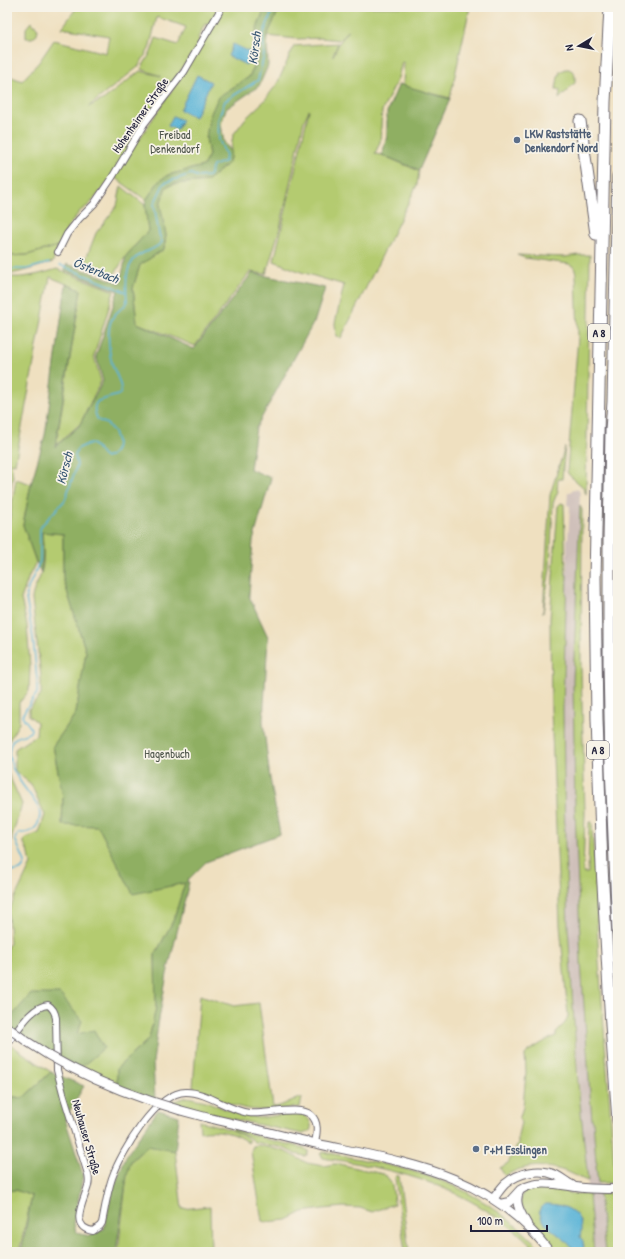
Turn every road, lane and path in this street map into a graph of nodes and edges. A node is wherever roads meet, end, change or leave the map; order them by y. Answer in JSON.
{"nodes":[{"id":1,"x":222,"y":7,"type":"edge"},
{"id":2,"x":610,"y":7,"type":"edge"},
{"id":3,"x":580,"y":121,"type":"dead end"},
{"id":4,"x":618,"y":176,"type":"edge"},
{"id":5,"x":58,"y":252,"type":"dead end"},
{"id":6,"x":600,"y":287,"type":"junction"},
{"id":7,"x":618,"y":931,"type":"edge"},
{"id":8,"x":7,"y":1027,"type":"edge"},
{"id":9,"x":7,"y":1044,"type":"edge"},
{"id":10,"x":618,"y":1120,"type":"edge"},
{"id":11,"x":315,"y":1143,"type":"junction"},
{"id":12,"x":573,"y":1186,"type":"junction"},
{"id":13,"x":618,"y":1189,"type":"edge"},
{"id":14,"x":520,"y":1190,"type":"junction"},
{"id":15,"x":497,"y":1202,"type":"junction"},
{"id":16,"x":529,"y":1228,"type":"junction"},
{"id":17,"x":550,"y":1252,"type":"edge"}],
"edges":[{"from":1,"to":5,"type":"street","name":"Hohenheimer Straße"},
{"from":2,"to":6,"type":"highway","number":"A 8"},
{"from":3,"to":6,"type":"highway"},
{"from":4,"to":7,"type":"highway","number":"A 8"},
{"from":6,"to":10,"type":"highway","number":"A 8"},
{"from":8,"to":11,"type":"main road","bridge":true},
{"from":9,"to":11,"type":"street","name":"Neuhauser Straße"},
{"from":11,"to":15,"type":"main road"},
{"from":12,"to":13,"type":"main road"},
{"from":12,"to":14,"type":"main road"},
{"from":12,"to":15,"type":"main road"},
{"from":14,"to":15,"type":"main road"},
{"from":14,"to":16,"type":"main road"},
{"from":15,"to":16,"type":"main road"},
{"from":16,"to":17,"type":"main road"}]}
